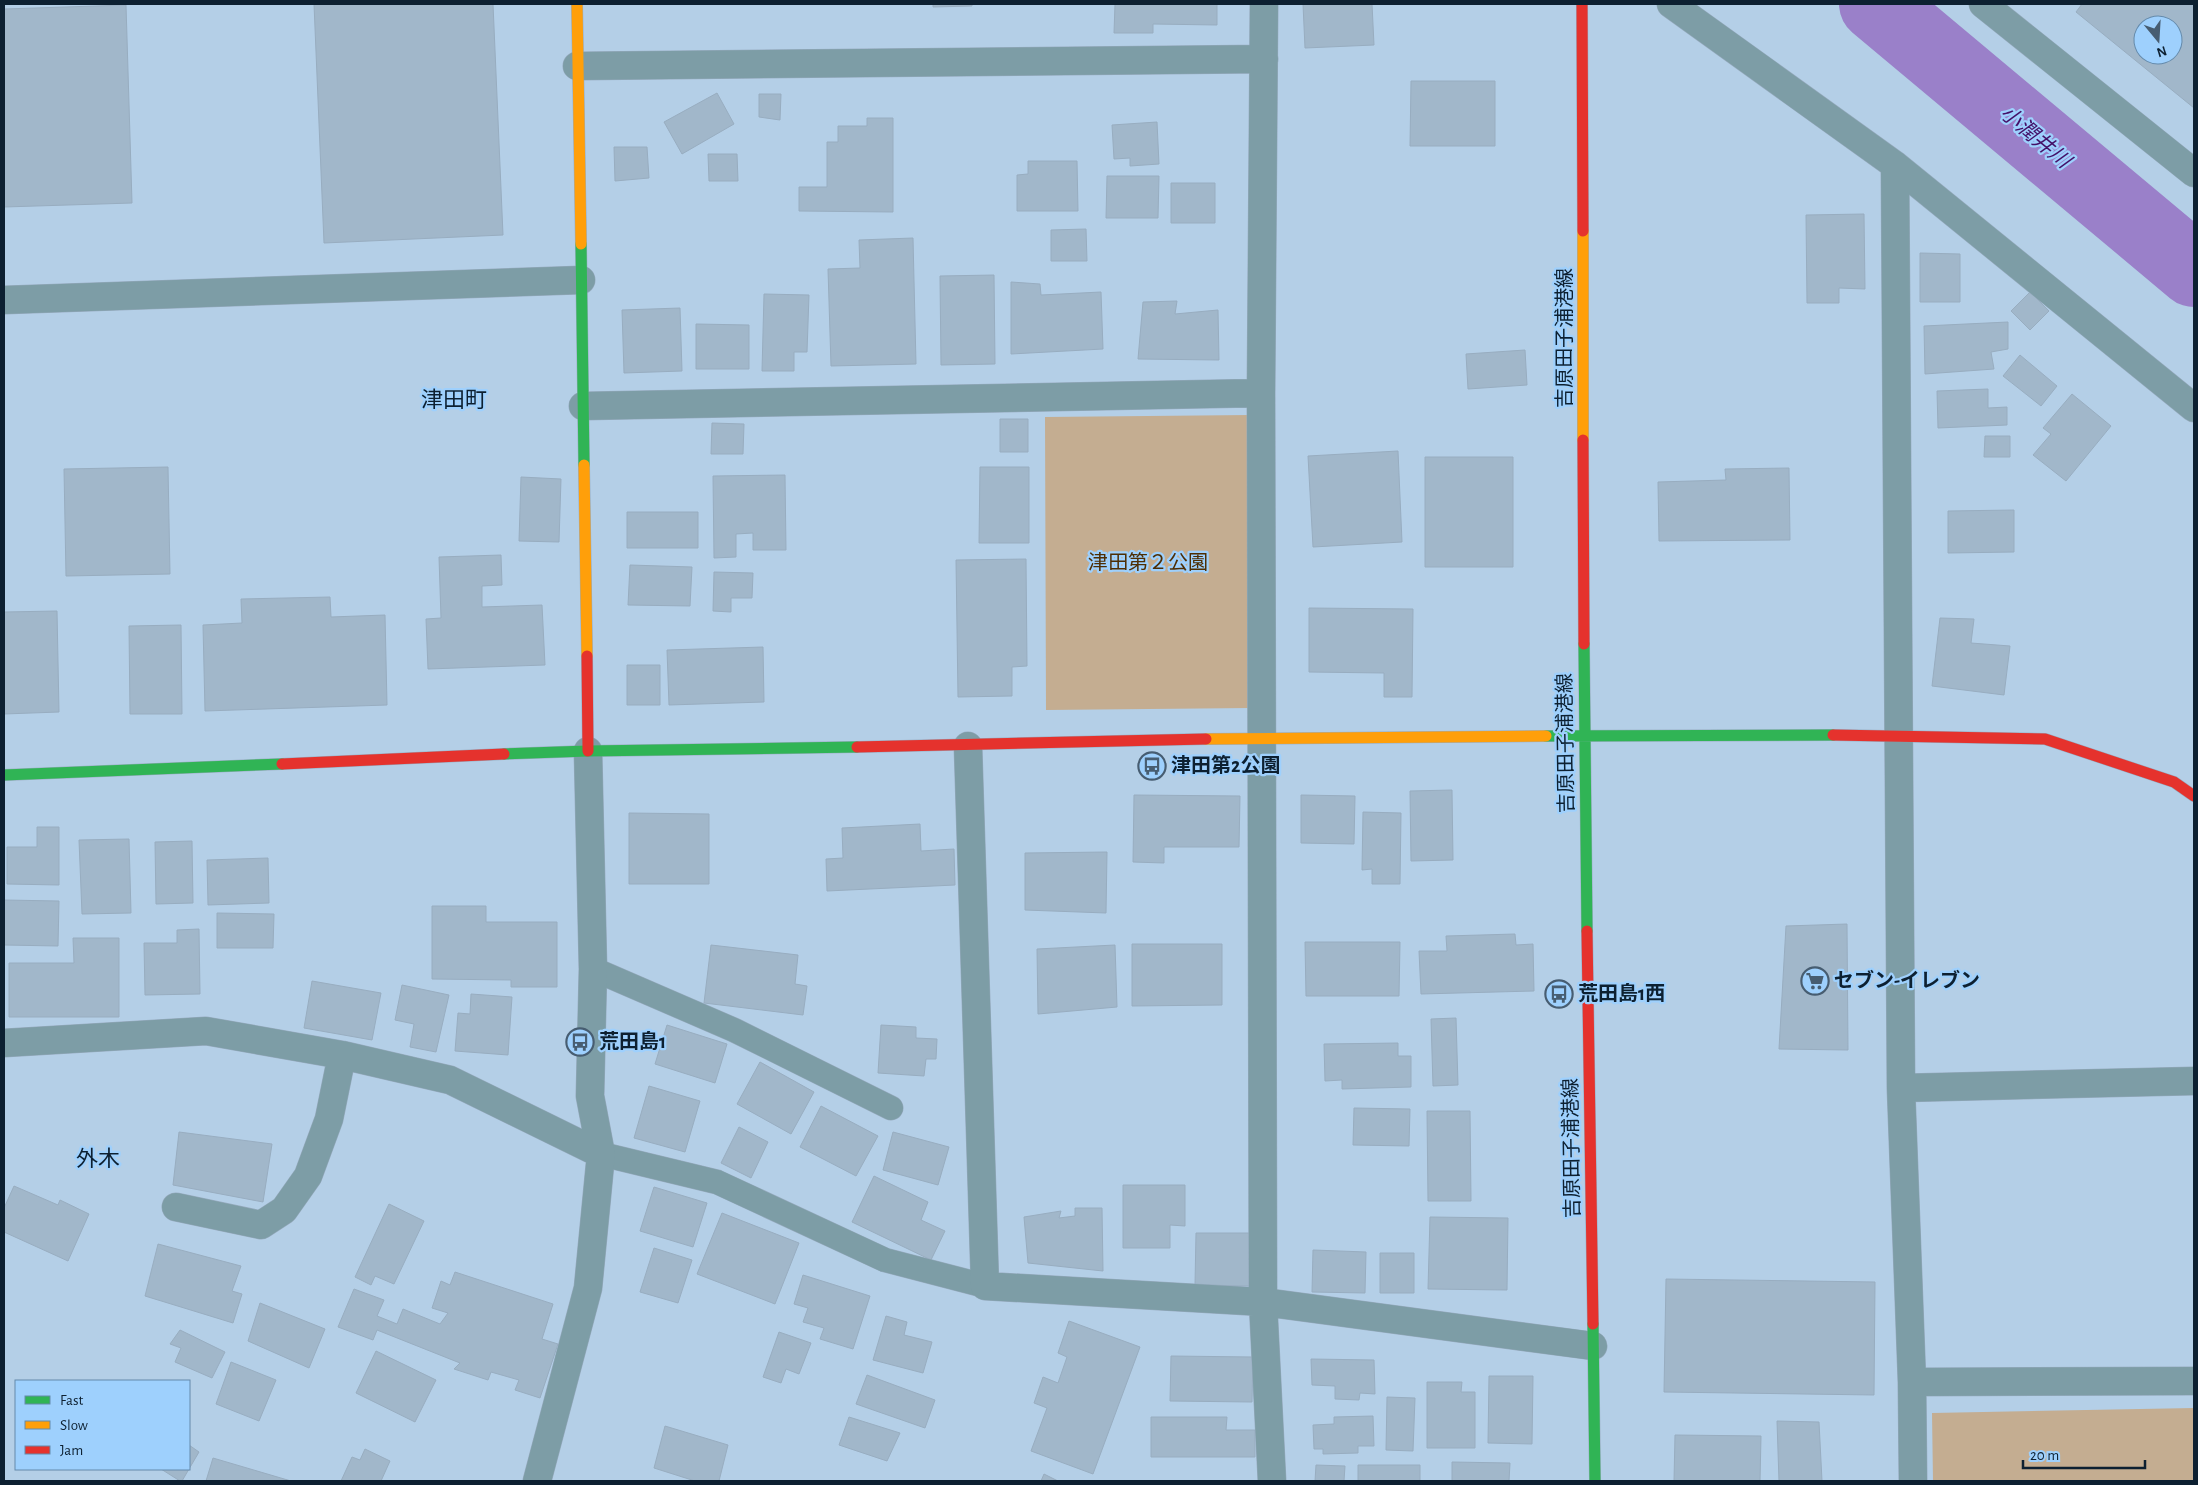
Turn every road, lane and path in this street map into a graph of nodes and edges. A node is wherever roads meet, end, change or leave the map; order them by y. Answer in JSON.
{"nodes":[{"id":1,"x":576,"y":4,"type":"edge"},
{"id":2,"x":1264,"y":4,"type":"edge"},
{"id":3,"x":1582,"y":4,"type":"edge"},
{"id":4,"x":1671,"y":4,"type":"edge"},
{"id":5,"x":1983,"y":4,"type":"edge"},
{"id":6,"x":1264,"y":59,"type":"junction"},
{"id":7,"x":577,"y":66,"type":"junction"},
{"id":8,"x":1895,"y":165,"type":"junction"},
{"id":9,"x":2194,"y":173,"type":"edge"},
{"id":10,"x":581,"y":280,"type":"junction"},
{"id":11,"x":4,"y":300,"type":"edge"},
{"id":12,"x":1261,"y":393,"type":"junction"},
{"id":13,"x":583,"y":406,"type":"junction"},
{"id":14,"x":2194,"y":408,"type":"edge"},
{"id":15,"x":1584,"y":735,"type":"junction"},
{"id":16,"x":1899,"y":735,"type":"junction"},
{"id":17,"x":1261,"y":737,"type":"junction"},
{"id":18,"x":968,"y":746,"type":"junction"},
{"id":19,"x":588,"y":751,"type":"junction"},
{"id":20,"x":4,"y":775,"type":"edge"},
{"id":21,"x":2194,"y":796,"type":"edge"},
{"id":22,"x":592,"y":969,"type":"junction"},
{"id":23,"x":4,"y":1043,"type":"edge"},
{"id":24,"x":342,"y":1055,"type":"junction"},
{"id":25,"x":2194,"y":1081,"type":"edge"},
{"id":26,"x":1901,"y":1088,"type":"junction"},
{"id":27,"x":891,"y":1108,"type":"dead end"},
{"id":28,"x":601,"y":1154,"type":"junction"},
{"id":29,"x":176,"y":1207,"type":"dead end"},
{"id":30,"x":984,"y":1286,"type":"junction"},
{"id":31,"x":1263,"y":1302,"type":"junction"},
{"id":32,"x":1593,"y":1346,"type":"junction"},
{"id":33,"x":2194,"y":1381,"type":"edge"},
{"id":34,"x":1912,"y":1382,"type":"junction"},
{"id":35,"x":537,"y":1481,"type":"edge"},
{"id":36,"x":1272,"y":1481,"type":"edge"},
{"id":37,"x":1595,"y":1481,"type":"edge"},
{"id":38,"x":1913,"y":1481,"type":"edge"}],
"edges":[{"from":1,"to":7,"type":"street"},
{"from":2,"to":6,"type":"street"},
{"from":3,"to":15,"type":"street","name":"吉原田子浦港線"},
{"from":4,"to":8,"type":"street"},
{"from":5,"to":9,"type":"street"},
{"from":6,"to":7,"type":"street"},
{"from":6,"to":12,"type":"street"},
{"from":7,"to":10,"type":"street"},
{"from":8,"to":14,"type":"street"},
{"from":8,"to":16,"type":"street"},
{"from":10,"to":11,"type":"street"},
{"from":10,"to":13,"type":"street"},
{"from":12,"to":13,"type":"street"},
{"from":12,"to":17,"type":"street"},
{"from":13,"to":19,"type":"street"},
{"from":15,"to":16,"type":"street"},
{"from":15,"to":17,"type":"street"},
{"from":15,"to":32,"type":"street","name":"吉原田子浦港線"},
{"from":16,"to":21,"type":"street"},
{"from":16,"to":26,"type":"street"},
{"from":17,"to":18,"type":"street"},
{"from":17,"to":31,"type":"street"},
{"from":18,"to":19,"type":"street"},
{"from":18,"to":30,"type":"street"},
{"from":19,"to":20,"type":"street"},
{"from":19,"to":22,"type":"street"},
{"from":22,"to":27,"type":"lane"},
{"from":22,"to":28,"type":"street"},
{"from":23,"to":24,"type":"street"},
{"from":24,"to":28,"type":"street"},
{"from":24,"to":29,"type":"street"},
{"from":25,"to":26,"type":"street"},
{"from":26,"to":34,"type":"street"},
{"from":28,"to":30,"type":"lane"},
{"from":28,"to":35,"type":"street"},
{"from":30,"to":31,"type":"street"},
{"from":31,"to":32,"type":"street"},
{"from":31,"to":36,"type":"street"},
{"from":32,"to":37,"type":"street","name":"吉原田子浦港線"},
{"from":33,"to":34,"type":"street"},
{"from":34,"to":38,"type":"street"}]}
